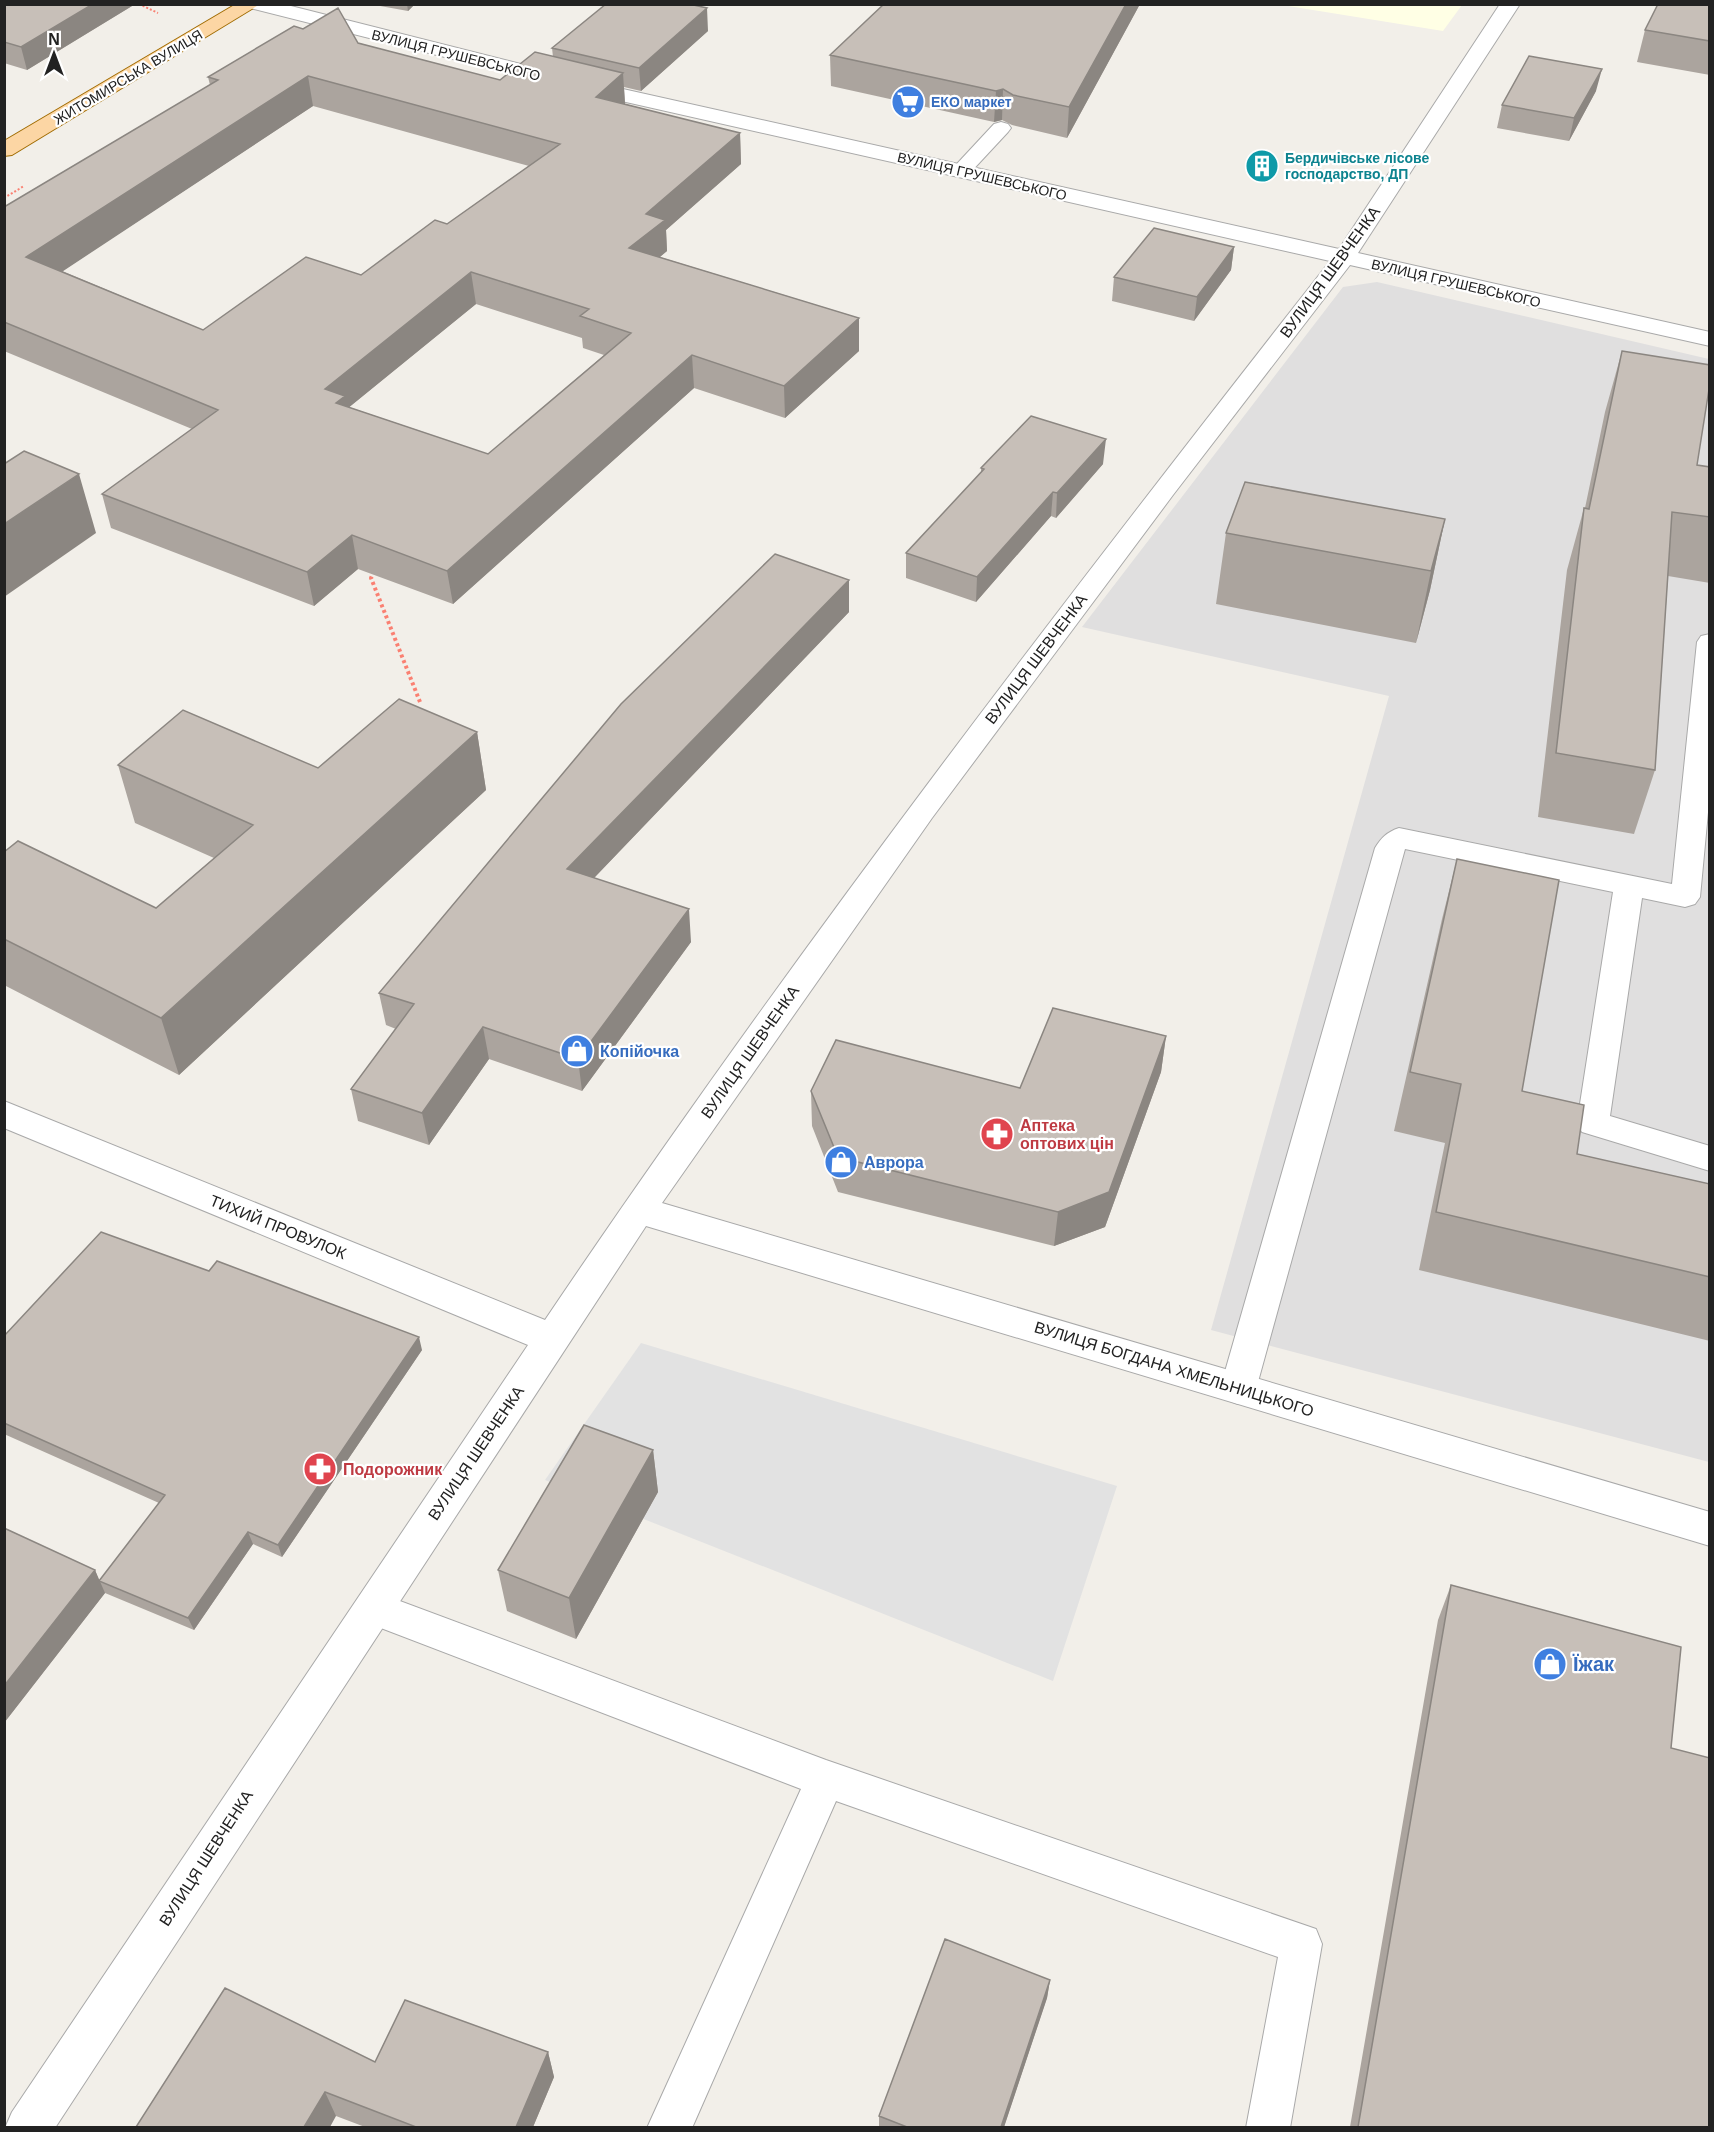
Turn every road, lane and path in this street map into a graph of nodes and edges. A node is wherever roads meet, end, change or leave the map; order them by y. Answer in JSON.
{"nodes":[{"id":1,"x":251,"y":4,"type":"edge"},
{"id":2,"x":257,"y":4,"type":"edge"},
{"id":3,"x":1510,"y":4,"type":"edge"},
{"id":4,"x":1001,"y":128,"type":"edge"},
{"id":5,"x":4,"y":150,"type":"edge"},
{"id":6,"x":961,"y":171,"type":"junction"},
{"id":7,"x":1344,"y":258,"type":"junction"},
{"id":8,"x":1710,"y":339,"type":"edge"},
{"id":9,"x":376,"y":568,"type":"edge"},
{"id":10,"x":1710,"y":642,"type":"edge"},
{"id":11,"x":420,"y":702,"type":"dead end"},
{"id":12,"x":1704,"y":743,"type":"edge"},
{"id":13,"x":1629,"y":885,"type":"junction"},
{"id":14,"x":4,"y":1114,"type":"edge"},
{"id":15,"x":1710,"y":1159,"type":"edge"},
{"id":16,"x":638,"y":1210,"type":"junction"},
{"id":17,"x":552,"y":1339,"type":"junction"},
{"id":18,"x":1239,"y":1389,"type":"junction"},
{"id":19,"x":1710,"y":1529,"type":"edge"},
{"id":20,"x":373,"y":1608,"type":"junction"},
{"id":21,"x":826,"y":1779,"type":"junction"},
{"id":22,"x":28,"y":2127,"type":"edge"},
{"id":23,"x":669,"y":2127,"type":"edge"},
{"id":24,"x":1268,"y":2127,"type":"edge"}],
"edges":[{"from":1,"to":5,"type":"main road","name":"ЖИТОМИРСЬКА ВУЛИЦЯ"},
{"from":2,"to":6,"type":"street","name":"ВУЛИЦЯ ГРУШЕВСЬКОГО"},
{"from":3,"to":7,"type":"street","name":"ВУЛИЦЯ ШЕВЧЕНКА"},
{"from":4,"to":6,"type":"lane"},
{"from":6,"to":7,"type":"street","name":"ВУЛИЦЯ ГРУШЕВСЬКОГО"},
{"from":7,"to":8,"type":"street","name":"ВУЛИЦЯ ГРУШЕВСЬКОГО"},
{"from":7,"to":16,"type":"street","name":"ВУЛИЦЯ ШЕВЧЕНКА"},
{"from":9,"to":11,"type":"path"},
{"from":10,"to":12,"type":"lane"},
{"from":12,"to":13,"type":"lane"},
{"from":13,"to":15,"type":"lane"},
{"from":13,"to":18,"type":"lane"},
{"from":14,"to":17,"type":"street","name":"ТИХИЙ ПРОВУЛОК"},
{"from":16,"to":17,"type":"street","name":"ВУЛИЦЯ ШЕВЧЕНКА"},
{"from":16,"to":18,"type":"street","name":"ВУЛИЦЯ БОГДАНА ХМЕЛЬНИЦЬКОГО"},
{"from":17,"to":20,"type":"street","name":"ВУЛИЦЯ ШЕВЧЕНКА"},
{"from":18,"to":19,"type":"street","name":"ВУЛИЦЯ БОГДАНА ХМЕЛЬНИЦЬКОГО"},
{"from":20,"to":21,"type":"lane"},
{"from":20,"to":22,"type":"street","name":"ВУЛИЦЯ ШЕВЧЕНКА"},
{"from":21,"to":23,"type":"lane"},
{"from":21,"to":24,"type":"lane"}]}
